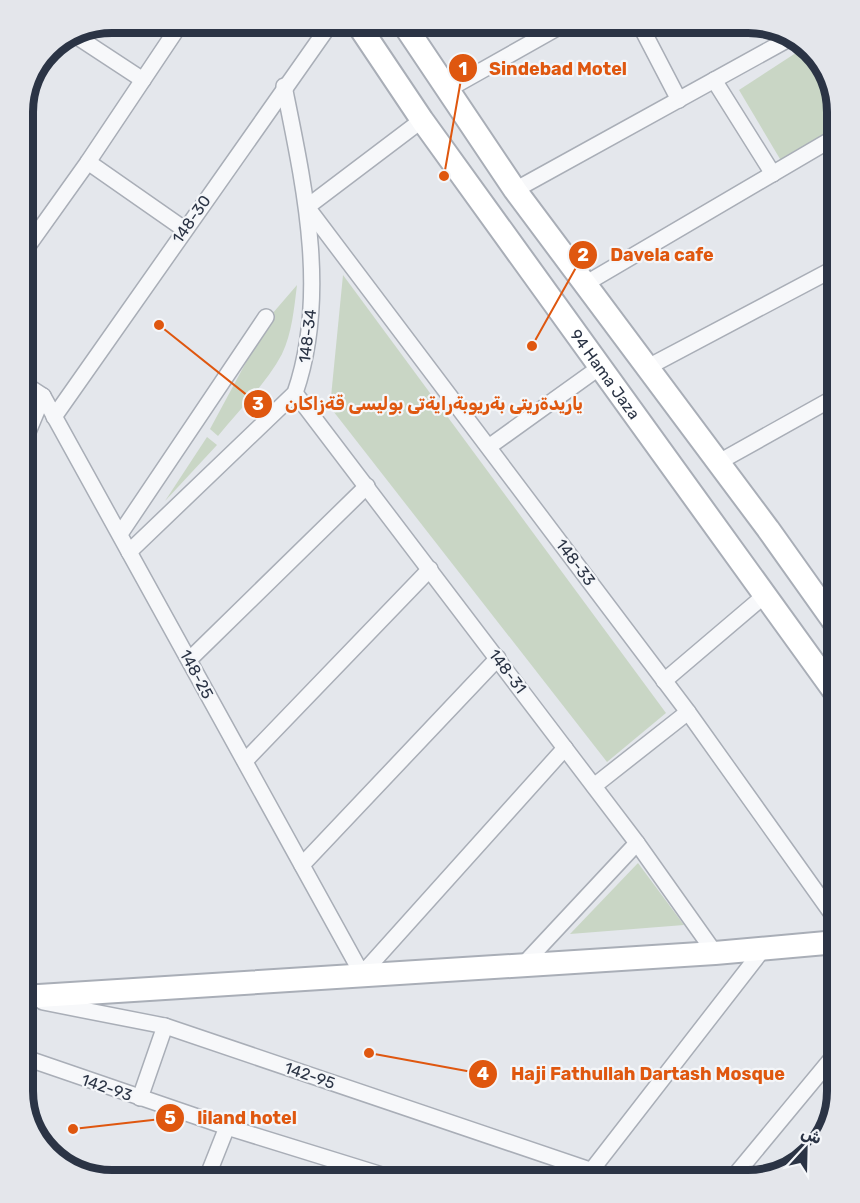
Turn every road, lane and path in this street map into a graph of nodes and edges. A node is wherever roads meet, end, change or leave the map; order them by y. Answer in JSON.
{"nodes":[{"id":1,"x":174,"y":33,"type":"edge"},
{"id":2,"x":323,"y":33,"type":"edge"},
{"id":3,"x":364,"y":33,"type":"edge"},
{"id":4,"x":410,"y":33,"type":"edge"},
{"id":5,"x":548,"y":33,"type":"edge"},
{"id":6,"x":644,"y":33,"type":"edge"},
{"id":7,"x":81,"y":39,"type":"edge"},
{"id":8,"x":784,"y":42,"type":"edge"},
{"id":9,"x":143,"y":80,"type":"junction"},
{"id":10,"x":714,"y":81,"type":"junction"},
{"id":11,"x":284,"y":86,"type":"junction"},
{"id":12,"x":447,"y":90,"type":"junction"},
{"id":13,"x":679,"y":100,"type":"junction"},
{"id":14,"x":422,"y":120,"type":"junction"},
{"id":15,"x":827,"y":142,"type":"edge"},
{"id":16,"x":88,"y":162,"type":"junction"},
{"id":17,"x":772,"y":174,"type":"junction"},
{"id":18,"x":514,"y":190,"type":"junction"},
{"id":19,"x":307,"y":207,"type":"junction"},
{"id":20,"x":184,"y":229,"type":"junction"},
{"id":21,"x":33,"y":238,"type":"edge"},
{"id":22,"x":827,"y":272,"type":"edge"},
{"id":23,"x":585,"y":284,"type":"junction"},
{"id":24,"x":266,"y":317,"type":"dead end"},
{"id":25,"x":600,"y":367,"type":"junction"},
{"id":26,"x":648,"y":368,"type":"junction"},
{"id":27,"x":33,"y":390,"type":"edge"},
{"id":28,"x":295,"y":393,"type":"junction"},
{"id":29,"x":43,"y":396,"type":"junction"},
{"id":30,"x":827,"y":402,"type":"edge"},
{"id":31,"x":54,"y":417,"type":"junction"},
{"id":32,"x":33,"y":420,"type":"edge"},
{"id":33,"x":490,"y":446,"type":"junction"},
{"id":34,"x":719,"y":462,"type":"junction"},
{"id":35,"x":367,"y":486,"type":"junction"},
{"id":36,"x":120,"y":534,"type":"junction"},
{"id":37,"x":129,"y":552,"type":"junction"},
{"id":38,"x":430,"y":569,"type":"junction"},
{"id":39,"x":764,"y":596,"type":"junction"},
{"id":40,"x":827,"y":612,"type":"edge"},
{"id":41,"x":498,"y":658,"type":"junction"},
{"id":42,"x":189,"y":660,"type":"junction"},
{"id":43,"x":664,"y":681,"type":"junction"},
{"id":44,"x":827,"y":681,"type":"edge"},
{"id":45,"x":688,"y":712,"type":"junction"},
{"id":46,"x":565,"y":748,"type":"junction"},
{"id":47,"x":245,"y":761,"type":"junction"},
{"id":48,"x":594,"y":786,"type":"junction"},
{"id":49,"x":637,"y":843,"type":"junction"},
{"id":50,"x":302,"y":864,"type":"junction"},
{"id":51,"x":827,"y":907,"type":"edge"},
{"id":52,"x":827,"y":943,"type":"edge"},
{"id":53,"x":764,"y":948,"type":"junction"},
{"id":54,"x":715,"y":953,"type":"junction"},
{"id":55,"x":522,"y":966,"type":"junction"},
{"id":56,"x":362,"y":974,"type":"junction"},
{"id":57,"x":33,"y":996,"type":"edge"},
{"id":58,"x":33,"y":999,"type":"edge"},
{"id":59,"x":165,"y":1026,"type":"junction"},
{"id":60,"x":33,"y":1061,"type":"edge"},
{"id":61,"x":827,"y":1064,"type":"edge"},
{"id":62,"x":140,"y":1098,"type":"junction"},
{"id":63,"x":227,"y":1127,"type":"junction"},
{"id":64,"x":210,"y":1170,"type":"edge"},
{"id":65,"x":366,"y":1170,"type":"edge"},
{"id":66,"x":571,"y":1170,"type":"edge"},
{"id":67,"x":593,"y":1170,"type":"edge"},
{"id":68,"x":739,"y":1170,"type":"edge"}],
"edges":[{"from":1,"to":9,"type":"street"},
{"from":2,"to":11,"type":"street","name":"148-30"},
{"from":3,"to":14,"type":"main road","name":"94 Hama Jaza"},
{"from":4,"to":12,"type":"main road"},
{"from":5,"to":12,"type":"street"},
{"from":6,"to":13,"type":"street"},
{"from":7,"to":9,"type":"street"},
{"from":8,"to":10,"type":"street"},
{"from":9,"to":16,"type":"street"},
{"from":10,"to":13,"type":"street"},
{"from":10,"to":17,"type":"street"},
{"from":11,"to":19,"type":"street","name":"148-34"},
{"from":11,"to":20,"type":"street","name":"148-30"},
{"from":12,"to":18,"type":"main road"},
{"from":13,"to":18,"type":"street"},
{"from":14,"to":19,"type":"street"},
{"from":14,"to":25,"type":"main road","name":"94 Hama Jaza"},
{"from":15,"to":17,"type":"street"},
{"from":16,"to":20,"type":"street"},
{"from":16,"to":21,"type":"street"},
{"from":17,"to":23,"type":"street"},
{"from":18,"to":23,"type":"main road"},
{"from":19,"to":28,"type":"street","name":"148-34"},
{"from":19,"to":33,"type":"street","name":"148-33"},
{"from":20,"to":31,"type":"street","name":"148-30"},
{"from":22,"to":26,"type":"street"},
{"from":23,"to":26,"type":"main road"},
{"from":24,"to":36,"type":"street"},
{"from":25,"to":33,"type":"street"},
{"from":25,"to":39,"type":"main road","name":"94 Hama Jaza"},
{"from":26,"to":34,"type":"main road"},
{"from":27,"to":29,"type":"street","name":"148-25"},
{"from":28,"to":35,"type":"street","name":"148-31"},
{"from":28,"to":37,"type":"street"},
{"from":29,"to":31,"type":"street","name":"148-25"},
{"from":29,"to":32,"type":"street"},
{"from":30,"to":34,"type":"street"},
{"from":31,"to":36,"type":"street","name":"148-25"},
{"from":33,"to":43,"type":"street","name":"148-33"},
{"from":34,"to":40,"type":"main road"},
{"from":35,"to":38,"type":"street","name":"148-31"},
{"from":35,"to":42,"type":"street"},
{"from":36,"to":37,"type":"street","name":"148-25"},
{"from":37,"to":42,"type":"street","name":"148-25"},
{"from":38,"to":41,"type":"street","name":"148-31"},
{"from":38,"to":47,"type":"street"},
{"from":39,"to":43,"type":"street"},
{"from":39,"to":44,"type":"main road","name":"94 Hama Jaza"},
{"from":41,"to":46,"type":"street","name":"148-31"},
{"from":41,"to":50,"type":"street"},
{"from":42,"to":47,"type":"street","name":"148-25"},
{"from":43,"to":45,"type":"street","name":"148-33"},
{"from":45,"to":48,"type":"street"},
{"from":45,"to":51,"type":"street","name":"148-33"},
{"from":46,"to":48,"type":"street","name":"148-31"},
{"from":46,"to":56,"type":"street"},
{"from":47,"to":50,"type":"street","name":"148-25"},
{"from":48,"to":49,"type":"street","name":"148-31"},
{"from":49,"to":54,"type":"street","name":"148-31"},
{"from":49,"to":55,"type":"street"},
{"from":50,"to":56,"type":"street","name":"148-25"},
{"from":52,"to":53,"type":"main road"},
{"from":53,"to":54,"type":"main road"},
{"from":53,"to":67,"type":"street"},
{"from":54,"to":55,"type":"main road"},
{"from":55,"to":56,"type":"main road"},
{"from":56,"to":57,"type":"main road"},
{"from":58,"to":59,"type":"street","name":"142-95"},
{"from":59,"to":62,"type":"street"},
{"from":59,"to":66,"type":"street","name":"142-95"},
{"from":60,"to":62,"type":"street","name":"142-93"},
{"from":61,"to":68,"type":"street"},
{"from":62,"to":63,"type":"street","name":"142-93"},
{"from":63,"to":64,"type":"street"},
{"from":63,"to":65,"type":"street","name":"142-93"}]}
